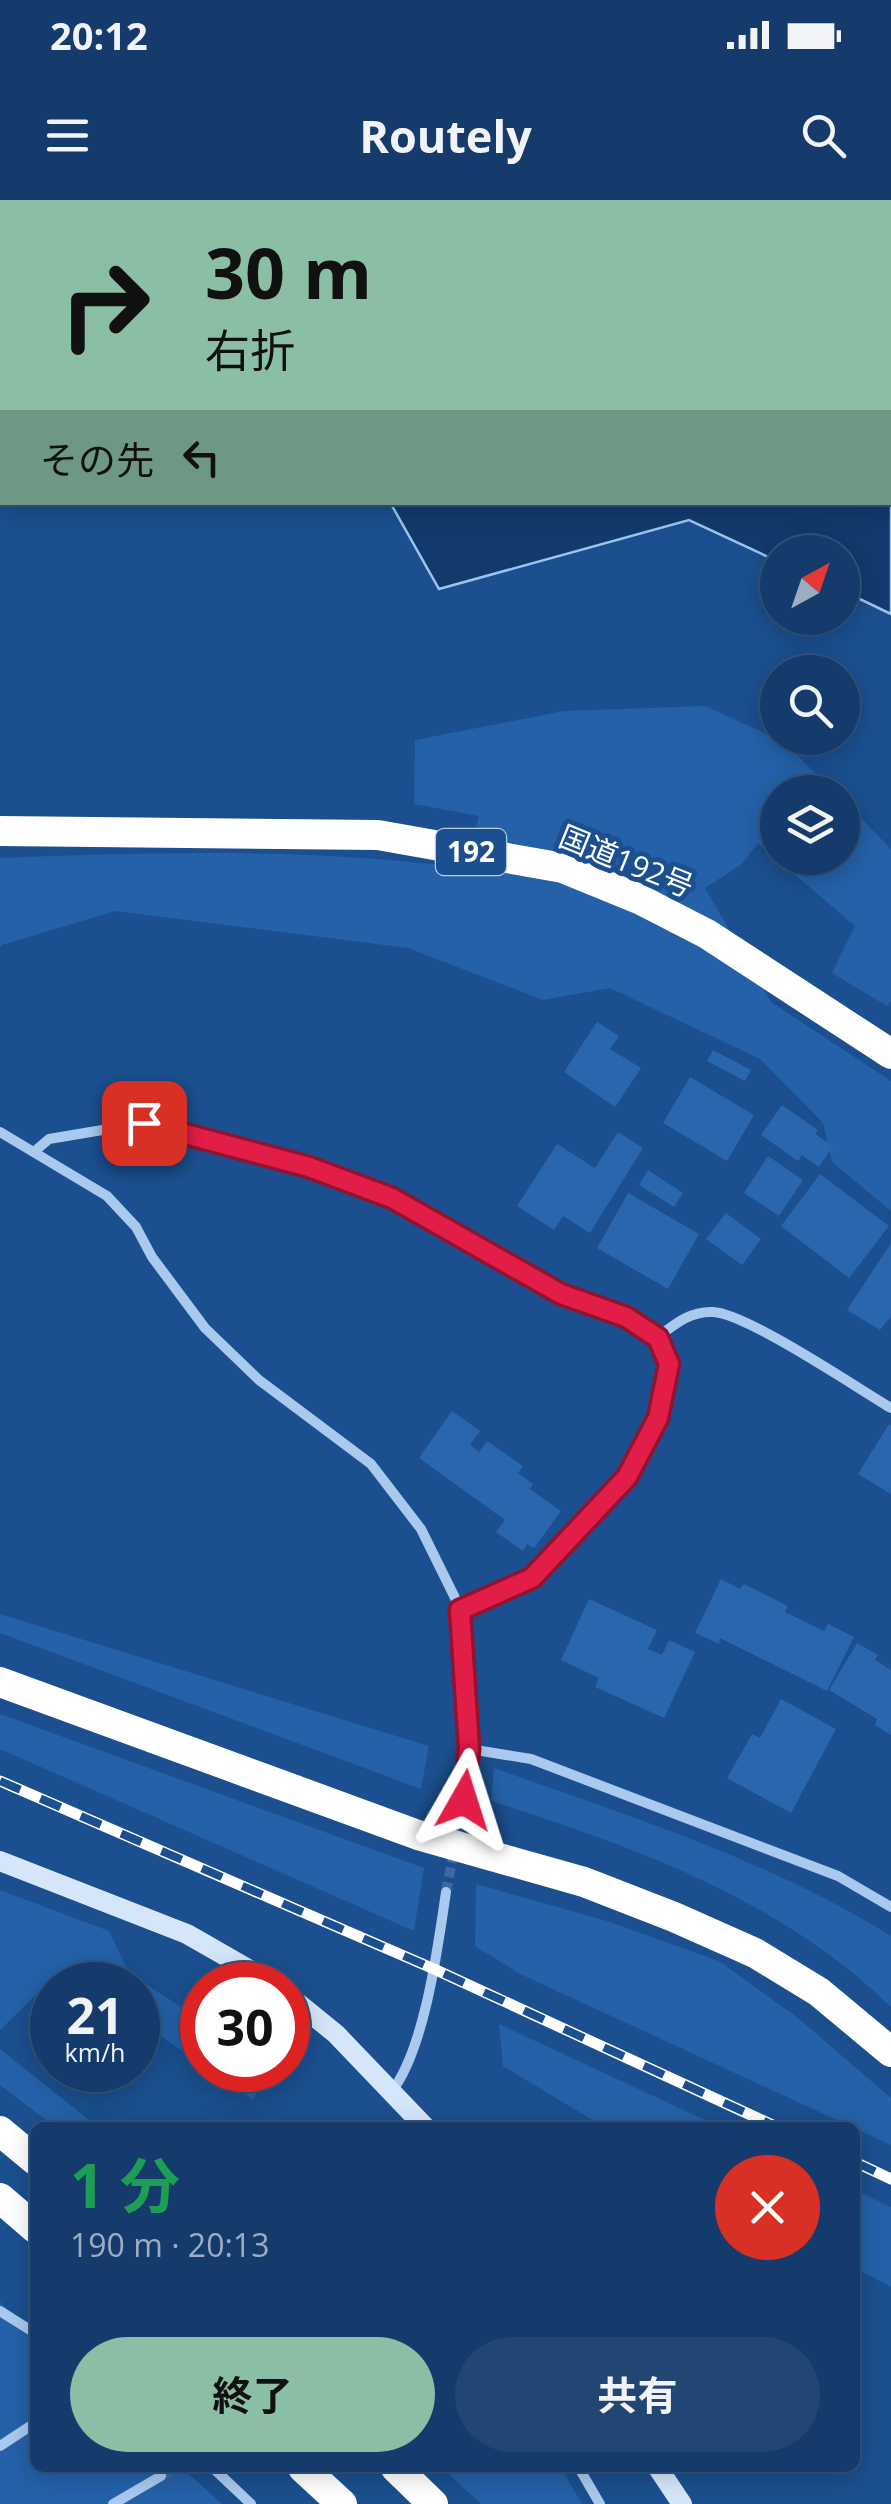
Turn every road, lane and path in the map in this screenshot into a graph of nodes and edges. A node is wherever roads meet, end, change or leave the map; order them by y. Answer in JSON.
{"nodes":[{"id":1,"x":0,"y":831,"type":"edge"},
{"id":2,"x":891,"y":1054,"type":"edge"},
{"id":3,"x":0,"y":1132,"type":"edge"},
{"id":4,"x":35,"y":1151,"type":"junction"},
{"id":5,"x":658,"y":1338,"type":"junction"},
{"id":6,"x":891,"y":1408,"type":"edge"},
{"id":7,"x":460,"y":1610,"type":"junction"},
{"id":8,"x":0,"y":1682,"type":"edge"},
{"id":9,"x":469,"y":1749,"type":"junction"},
{"id":10,"x":464,"y":1800,"type":"tunnel mouth"},
{"id":11,"x":0,"y":1860,"type":"edge"},
{"id":12,"x":446,"y":1892,"type":"tunnel mouth"},
{"id":13,"x":891,"y":1907,"type":"edge"},
{"id":14,"x":236,"y":1962,"type":"edge"},
{"id":15,"x":310,"y":2012,"type":"edge"},
{"id":16,"x":891,"y":2052,"type":"edge"},
{"id":17,"x":392,"y":2092,"type":"junction"},
{"id":18,"x":420,"y":2122,"type":"edge"},
{"id":19,"x":0,"y":2131,"type":"edge"},
{"id":20,"x":30,"y":2156,"type":"edge"},
{"id":21,"x":0,"y":2198,"type":"edge"},
{"id":22,"x":30,"y":2224,"type":"edge"},
{"id":23,"x":0,"y":2311,"type":"edge"},
{"id":24,"x":30,"y":2330,"type":"edge"},
{"id":25,"x":30,"y":2426,"type":"edge"},
{"id":26,"x":0,"y":2446,"type":"edge"},
{"id":27,"x":217,"y":2472,"type":"edge"},
{"id":28,"x":307,"y":2472,"type":"edge"},
{"id":29,"x":400,"y":2472,"type":"edge"},
{"id":30,"x":581,"y":2472,"type":"edge"},
{"id":31,"x":661,"y":2472,"type":"edge"},
{"id":32,"x":161,"y":2476,"type":"dead end"},
{"id":33,"x":113,"y":2504,"type":"edge"},
{"id":34,"x":251,"y":2504,"type":"edge"},
{"id":35,"x":342,"y":2504,"type":"edge"},
{"id":36,"x":432,"y":2504,"type":"edge"},
{"id":37,"x":600,"y":2504,"type":"edge"},
{"id":38,"x":682,"y":2504,"type":"edge"}],
"edges":[{"from":1,"to":2,"type":"highway","name":"国道192号","number":"192"},
{"from":3,"to":4,"type":"street"},
{"from":4,"to":5,"type":"street"},
{"from":4,"to":7,"type":"street"},
{"from":5,"to":6,"type":"street"},
{"from":5,"to":7,"type":"street"},
{"from":7,"to":9,"type":"street"},
{"from":8,"to":16,"type":"highway"},
{"from":9,"to":10,"type":"street"},
{"from":9,"to":13,"type":"street"},
{"from":11,"to":14,"type":"street"},
{"from":12,"to":17,"type":"street"},
{"from":15,"to":17,"type":"street"},
{"from":17,"to":18,"type":"street"},
{"from":19,"to":20,"type":"highway"},
{"from":21,"to":22,"type":"highway"},
{"from":23,"to":24,"type":"street"},
{"from":25,"to":26,"type":"street"},
{"from":27,"to":34,"type":"street"},
{"from":28,"to":35,"type":"highway"},
{"from":29,"to":36,"type":"highway"},
{"from":30,"to":37,"type":"street"},
{"from":31,"to":38,"type":"street"},
{"from":32,"to":33,"type":"street"}]}
